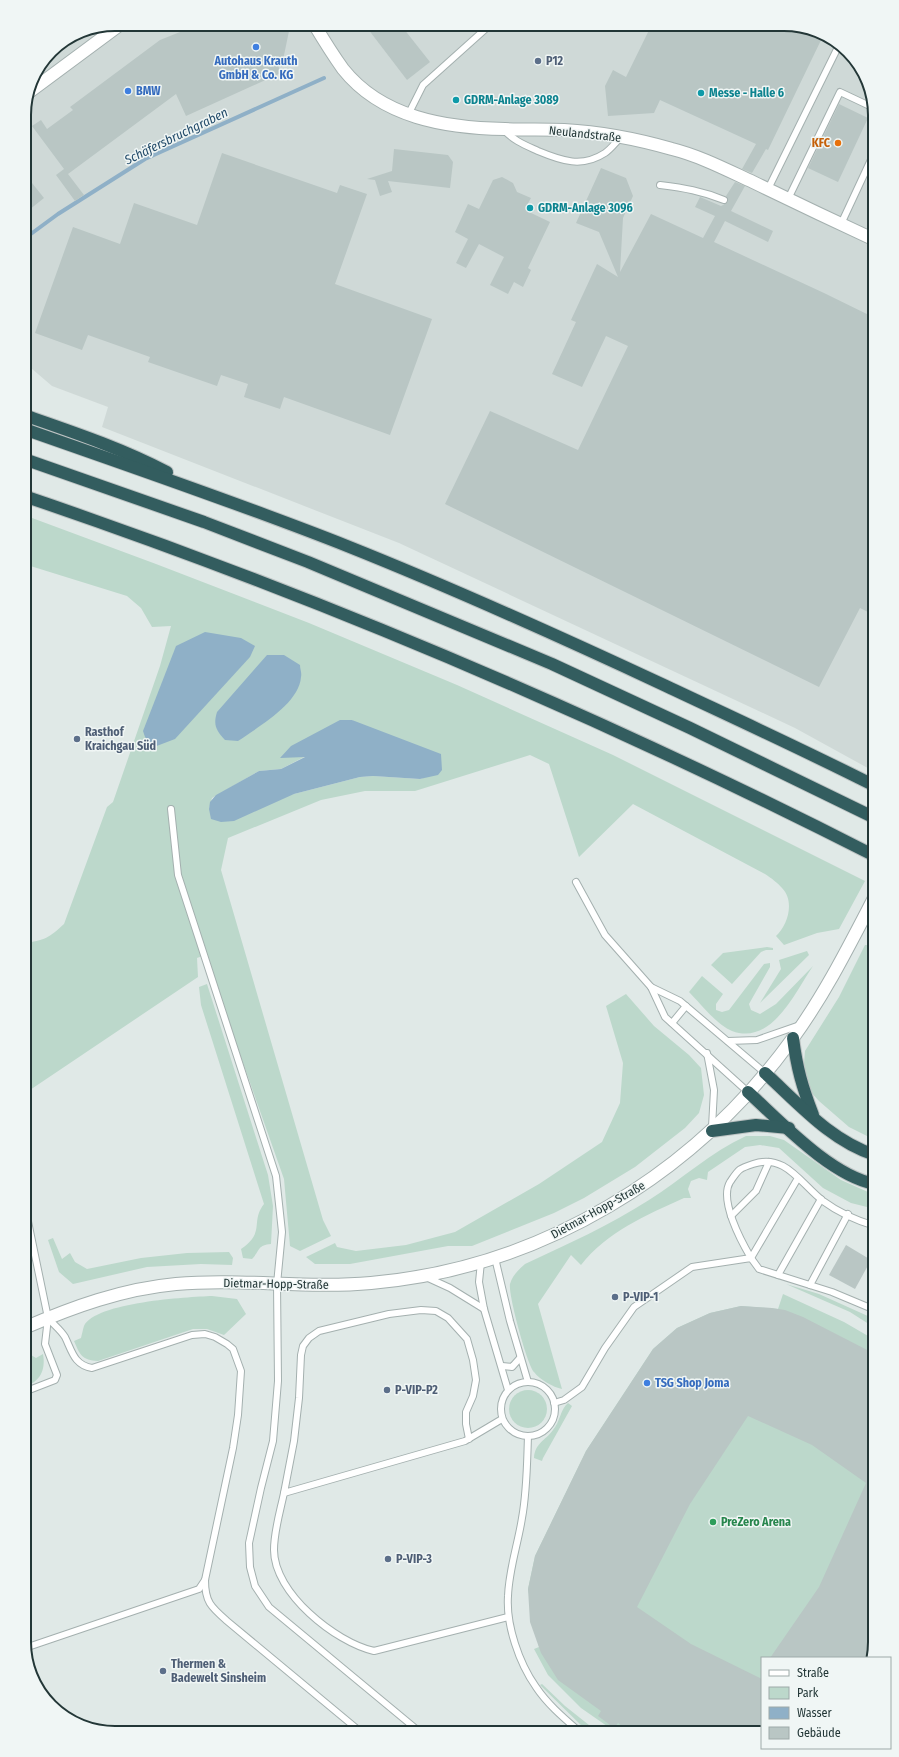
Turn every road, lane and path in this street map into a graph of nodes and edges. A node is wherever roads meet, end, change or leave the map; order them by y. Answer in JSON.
{"nodes":[{"id":1,"x":111,"y":31,"type":"edge"},
{"id":2,"x":319,"y":31,"type":"edge"},
{"id":3,"x":483,"y":31,"type":"edge"},
{"id":4,"x":837,"y":50,"type":"edge"},
{"id":5,"x":36,"y":87,"type":"edge"},
{"id":6,"x":867,"y":105,"type":"edge"},
{"id":7,"x":408,"y":115,"type":"junction"},
{"id":8,"x":503,"y":129,"type":"junction"},
{"id":9,"x":621,"y":137,"type":"junction"},
{"id":10,"x":868,"y":166,"type":"edge"},
{"id":11,"x":660,"y":185,"type":"dead end"},
{"id":12,"x":768,"y":189,"type":"junction"},
{"id":13,"x":788,"y":199,"type":"junction"},
{"id":14,"x":724,"y":200,"type":"dead end"},
{"id":15,"x":841,"y":224,"type":"junction"},
{"id":16,"x":868,"y":237,"type":"edge"},
{"id":17,"x":31,"y":417,"type":"edge"},
{"id":18,"x":31,"y":431,"type":"edge"},
{"id":19,"x":31,"y":461,"type":"edge"},
{"id":20,"x":207,"y":493,"type":"junction"},
{"id":21,"x":31,"y":498,"type":"edge"},
{"id":22,"x":868,"y":782,"type":"edge"},
{"id":23,"x":171,"y":809,"type":"dead end"},
{"id":24,"x":868,"y":815,"type":"edge"},
{"id":25,"x":868,"y":852,"type":"edge"},
{"id":26,"x":576,"y":882,"type":"dead end"},
{"id":27,"x":868,"y":909,"type":"edge"},
{"id":28,"x":651,"y":987,"type":"junction"},
{"id":29,"x":686,"y":1006,"type":"junction"},
{"id":30,"x":672,"y":1023,"type":"junction"},
{"id":31,"x":803,"y":1023,"type":"junction"},
{"id":32,"x":793,"y":1038,"type":"junction"},
{"id":33,"x":728,"y":1041,"type":"junction"},
{"id":34,"x":707,"y":1053,"type":"junction"},
{"id":35,"x":765,"y":1073,"type":"junction"},
{"id":36,"x":748,"y":1092,"type":"junction"},
{"id":37,"x":814,"y":1118,"type":"junction"},
{"id":38,"x":789,"y":1128,"type":"junction"},
{"id":39,"x":712,"y":1131,"type":"junction"},
{"id":40,"x":868,"y":1152,"type":"edge"},
{"id":41,"x":769,"y":1162,"type":"junction"},
{"id":42,"x":798,"y":1178,"type":"junction"},
{"id":43,"x":868,"y":1182,"type":"edge"},
{"id":44,"x":821,"y":1199,"type":"junction"},
{"id":45,"x":848,"y":1214,"type":"junction"},
{"id":46,"x":731,"y":1216,"type":"junction"},
{"id":47,"x":868,"y":1223,"type":"edge"},
{"id":48,"x":31,"y":1236,"type":"edge"},
{"id":49,"x":495,"y":1258,"type":"junction"},
{"id":50,"x":752,"y":1258,"type":"junction"},
{"id":51,"x":481,"y":1262,"type":"junction"},
{"id":52,"x":778,"y":1275,"type":"junction"},
{"id":53,"x":422,"y":1276,"type":"junction"},
{"id":54,"x":277,"y":1284,"type":"junction"},
{"id":55,"x":810,"y":1285,"type":"junction"},
{"id":56,"x":868,"y":1307,"type":"edge"},
{"id":57,"x":484,"y":1309,"type":"junction"},
{"id":58,"x":48,"y":1318,"type":"junction"},
{"id":59,"x":31,"y":1325,"type":"edge"},
{"id":60,"x":520,"y":1358,"type":"junction"},
{"id":61,"x":502,"y":1366,"type":"junction"},
{"id":62,"x":528,"y":1382,"type":"junction"},
{"id":63,"x":31,"y":1389,"type":"edge"},
{"id":64,"x":508,"y":1390,"type":"junction"},
{"id":65,"x":554,"y":1403,"type":"junction"},
{"id":66,"x":502,"y":1418,"type":"junction"},
{"id":67,"x":528,"y":1436,"type":"junction"},
{"id":68,"x":469,"y":1439,"type":"junction"},
{"id":69,"x":284,"y":1493,"type":"junction"},
{"id":70,"x":205,"y":1580,"type":"junction"},
{"id":71,"x":508,"y":1617,"type":"junction"},
{"id":72,"x":31,"y":1646,"type":"edge"},
{"id":73,"x":354,"y":1726,"type":"edge"},
{"id":74,"x":413,"y":1726,"type":"edge"},
{"id":75,"x":573,"y":1726,"type":"edge"}],
"edges":[{"from":1,"to":5,"type":"street"},
{"from":2,"to":7,"type":"street","name":"Neulandstraße"},
{"from":3,"to":7,"type":"lane"},
{"from":4,"to":12,"type":"lane"},
{"from":6,"to":13,"type":"lane"},
{"from":7,"to":8,"type":"street","name":"Neulandstraße"},
{"from":8,"to":9,"type":"street","name":"Neulandstraße"},
{"from":8,"to":9,"type":"lane"},
{"from":9,"to":12,"type":"street","name":"Neulandstraße"},
{"from":10,"to":15,"type":"lane"},
{"from":11,"to":14,"type":"lane"},
{"from":12,"to":13,"type":"street","name":"Neulandstraße"},
{"from":13,"to":15,"type":"street","name":"Neulandstraße"},
{"from":15,"to":16,"type":"street","name":"Neulandstraße"},
{"from":17,"to":20,"type":"highway"},
{"from":18,"to":20,"type":"highway"},
{"from":19,"to":24,"type":"highway"},
{"from":20,"to":22,"type":"highway"},
{"from":21,"to":25,"type":"highway"},
{"from":23,"to":54,"type":"lane"},
{"from":26,"to":28,"type":"lane"},
{"from":27,"to":31,"type":"street","name":"Dietmar-Hopp-Straße"},
{"from":28,"to":29,"type":"lane"},
{"from":28,"to":30,"type":"lane"},
{"from":29,"to":30,"type":"lane"},
{"from":29,"to":33,"type":"lane"},
{"from":30,"to":34,"type":"lane"},
{"from":31,"to":32,"type":"street","name":"Dietmar-Hopp-Straße"},
{"from":31,"to":33,"type":"lane"},
{"from":32,"to":35,"type":"street","name":"Dietmar-Hopp-Straße"},
{"from":32,"to":37,"type":"highway"},
{"from":33,"to":35,"type":"lane"},
{"from":34,"to":36,"type":"lane"},
{"from":34,"to":39,"type":"lane"},
{"from":35,"to":36,"type":"street","name":"Dietmar-Hopp-Straße"},
{"from":35,"to":37,"type":"highway"},
{"from":36,"to":38,"type":"highway"},
{"from":36,"to":39,"type":"street","name":"Dietmar-Hopp-Straße"},
{"from":37,"to":40,"type":"highway"},
{"from":38,"to":39,"type":"highway"},
{"from":38,"to":43,"type":"highway"},
{"from":39,"to":49,"type":"street","name":"Dietmar-Hopp-Straße"},
{"from":41,"to":42,"type":"lane"},
{"from":41,"to":46,"type":"lane"},
{"from":41,"to":46,"type":"lane"},
{"from":42,"to":44,"type":"lane"},
{"from":42,"to":50,"type":"lane"},
{"from":44,"to":45,"type":"lane"},
{"from":44,"to":52,"type":"lane"},
{"from":45,"to":47,"type":"lane"},
{"from":45,"to":55,"type":"lane"},
{"from":46,"to":50,"type":"lane"},
{"from":48,"to":58,"type":"lane"},
{"from":49,"to":51,"type":"street","name":"Dietmar-Hopp-Straße"},
{"from":49,"to":60,"type":"lane"},
{"from":50,"to":52,"type":"lane"},
{"from":50,"to":65,"type":"lane"},
{"from":51,"to":53,"type":"street","name":"Dietmar-Hopp-Straße"},
{"from":51,"to":57,"type":"lane"},
{"from":52,"to":55,"type":"lane"},
{"from":53,"to":54,"type":"street","name":"Dietmar-Hopp-Straße"},
{"from":53,"to":57,"type":"lane"},
{"from":54,"to":58,"type":"street","name":"Dietmar-Hopp-Straße"},
{"from":54,"to":74,"type":"lane"},
{"from":55,"to":56,"type":"lane"},
{"from":57,"to":61,"type":"lane"},
{"from":58,"to":59,"type":"street","name":"Dietmar-Hopp-Straße"},
{"from":58,"to":63,"type":"lane"},
{"from":58,"to":70,"type":"lane"},
{"from":60,"to":61,"type":"lane"},
{"from":60,"to":62,"type":"lane"},
{"from":61,"to":64,"type":"lane"},
{"from":62,"to":64,"type":"lane"},
{"from":62,"to":65,"type":"lane"},
{"from":64,"to":66,"type":"lane"},
{"from":65,"to":67,"type":"lane"},
{"from":66,"to":67,"type":"lane"},
{"from":66,"to":68,"type":"lane"},
{"from":67,"to":71,"type":"lane"},
{"from":68,"to":69,"type":"lane"},
{"from":68,"to":69,"type":"lane"},
{"from":69,"to":71,"type":"lane"},
{"from":70,"to":72,"type":"lane"},
{"from":70,"to":73,"type":"lane"},
{"from":71,"to":75,"type":"lane"}]}
